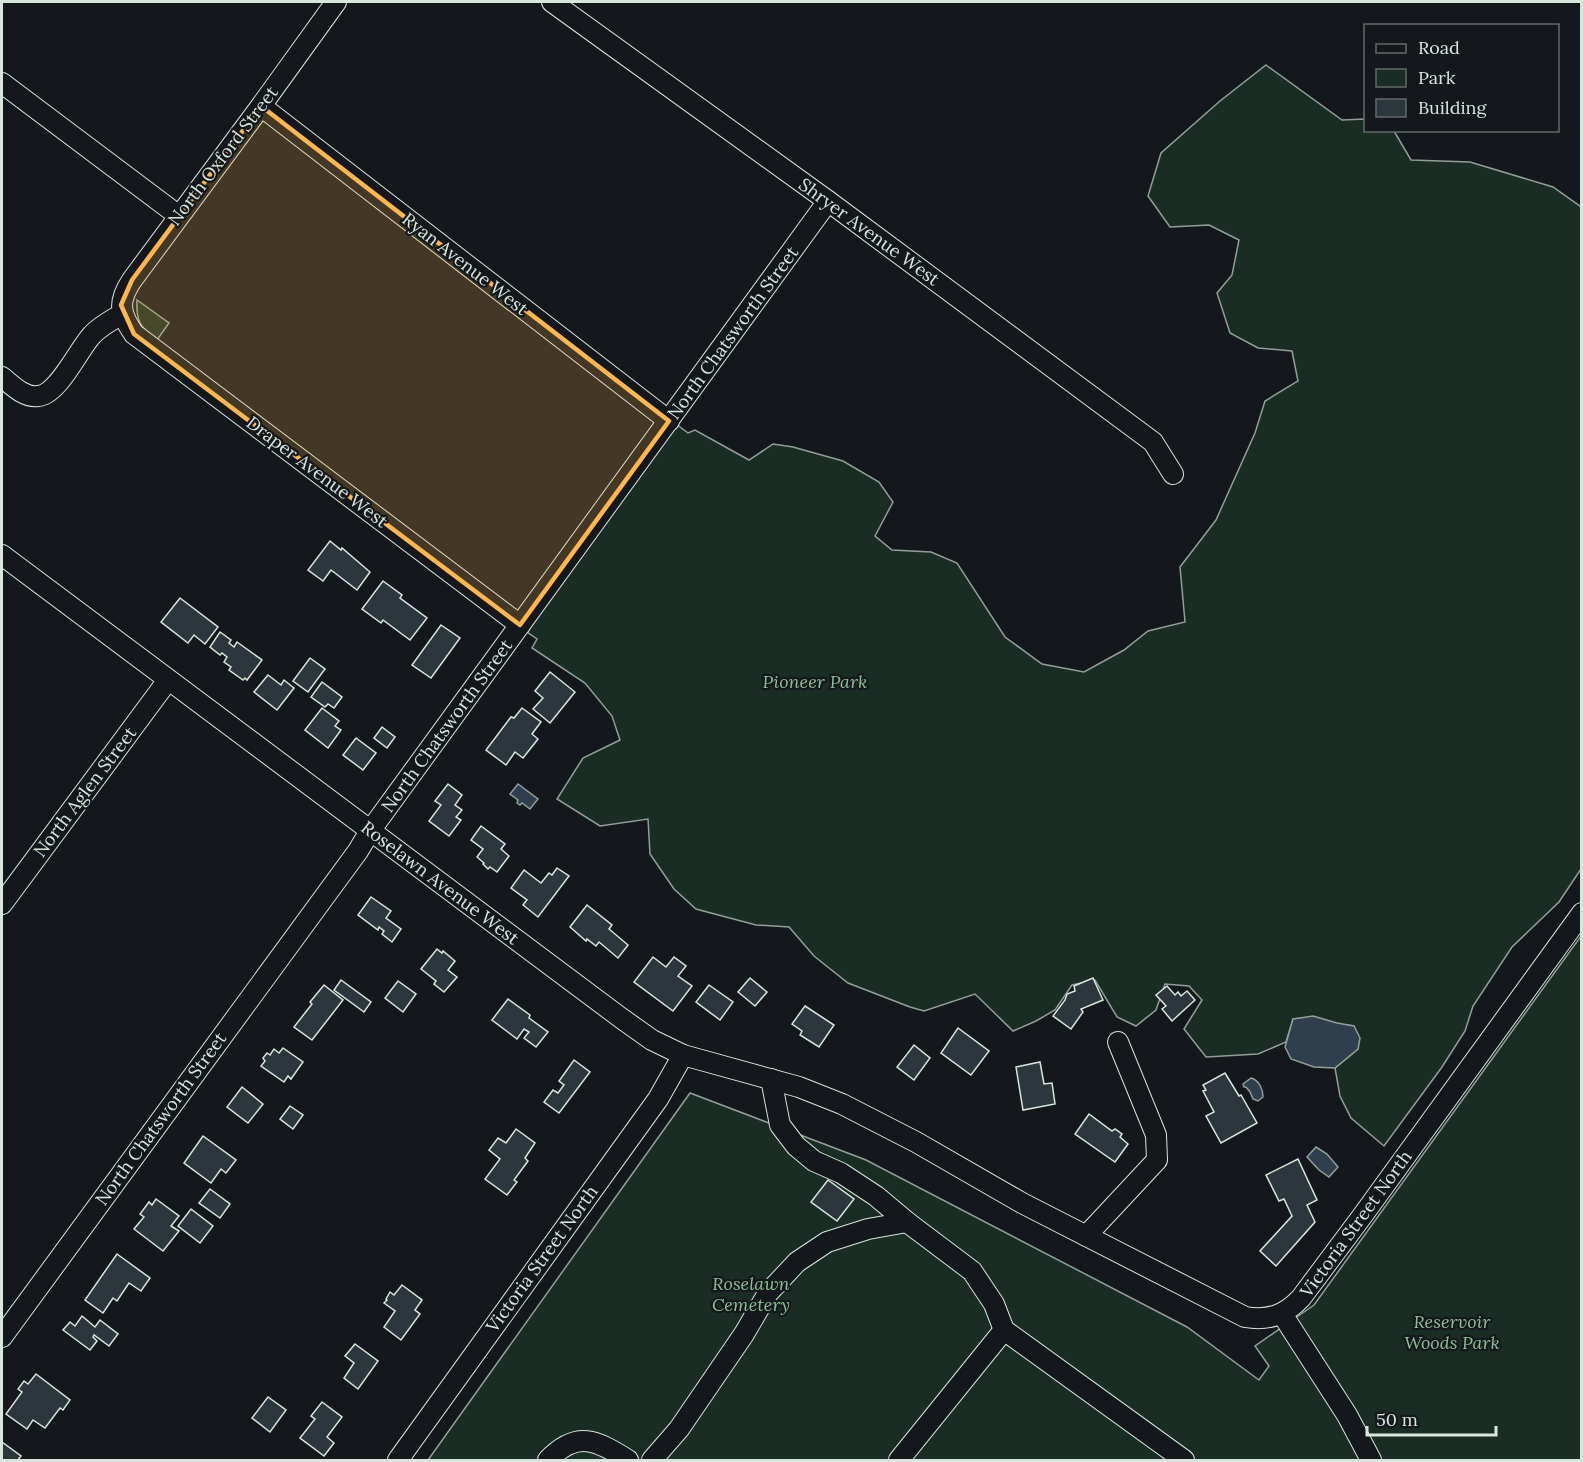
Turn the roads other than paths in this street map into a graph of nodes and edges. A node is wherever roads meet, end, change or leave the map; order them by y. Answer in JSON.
{"nodes":[{"id":1,"x":336,"y":2,"type":"edge"},
{"id":2,"x":552,"y":2,"type":"edge"},
{"id":3,"x":2,"y":82,"type":"edge"},
{"id":4,"x":261,"y":106,"type":"junction"},
{"id":5,"x":828,"y":201,"type":"junction"},
{"id":6,"x":179,"y":216,"type":"junction"},
{"id":7,"x":122,"y":314,"type":"junction"},
{"id":8,"x":2,"y":377,"type":"edge"},
{"id":9,"x":669,"y":421,"type":"junction"},
{"id":10,"x":1173,"y":474,"type":"dead end"},
{"id":11,"x":2,"y":555,"type":"edge"},
{"id":12,"x":520,"y":625,"type":"junction"},
{"id":13,"x":168,"y":680,"type":"junction"},
{"id":14,"x":370,"y":831,"type":"junction"},
{"id":15,"x":2,"y":904,"type":"edge"},
{"id":16,"x":1581,"y":913,"type":"edge"},
{"id":17,"x":1118,"y":1042,"type":"dead end"},
{"id":18,"x":683,"y":1055,"type":"junction"},
{"id":19,"x":771,"y":1079,"type":"junction"},
{"id":20,"x":907,"y":1222,"type":"junction"},
{"id":21,"x":1086,"y":1236,"type":"junction"},
{"id":22,"x":1282,"y":1314,"type":"junction"},
{"id":23,"x":1004,"y":1330,"type":"junction"},
{"id":24,"x":2,"y":1337,"type":"edge"},
{"id":25,"x":398,"y":1461,"type":"edge"},
{"id":26,"x":548,"y":1461,"type":"edge"},
{"id":27,"x":628,"y":1461,"type":"edge"},
{"id":28,"x":652,"y":1461,"type":"edge"},
{"id":29,"x":899,"y":1461,"type":"edge"},
{"id":30,"x":1184,"y":1461,"type":"edge"},
{"id":31,"x":1371,"y":1461,"type":"edge"}],
"edges":[{"from":1,"to":4,"type":"street","name":"North Oxford Street"},
{"from":2,"to":5,"type":"street","name":"Shryer Avenue West"},
{"from":3,"to":6,"type":"street"},
{"from":4,"to":6,"type":"street","name":"North Oxford Street"},
{"from":4,"to":9,"type":"street","name":"Ryan Avenue West"},
{"from":5,"to":9,"type":"street","name":"North Chatsworth Street"},
{"from":5,"to":10,"type":"street","name":"Shryer Avenue West"},
{"from":6,"to":7,"type":"street","name":"North Oxford Street"},
{"from":7,"to":8,"type":"street"},
{"from":7,"to":12,"type":"street","name":"Draper Avenue West"},
{"from":9,"to":12,"type":"street","name":"North Chatsworth Street"},
{"from":11,"to":13,"type":"street","name":"Roselawn Avenue West"},
{"from":12,"to":14,"type":"street","name":"North Chatsworth Street"},
{"from":13,"to":14,"type":"street","name":"Roselawn Avenue West"},
{"from":13,"to":15,"type":"street","name":"North Aglen Street"},
{"from":14,"to":18,"type":"street","name":"Roselawn Avenue West"},
{"from":14,"to":24,"type":"street","name":"North Chatsworth Street"},
{"from":16,"to":22,"type":"street","name":"Victoria Street North"},
{"from":17,"to":21,"type":"street"},
{"from":18,"to":19,"type":"street","name":"Roselawn Avenue West"},
{"from":18,"to":25,"type":"street","name":"Victoria Street North"},
{"from":19,"to":20,"type":"street"},
{"from":19,"to":21,"type":"street","name":"Roselawn Avenue West"},
{"from":20,"to":23,"type":"street"},
{"from":20,"to":28,"type":"street"},
{"from":21,"to":22,"type":"street"},
{"from":22,"to":31,"type":"street"},
{"from":23,"to":29,"type":"street"},
{"from":23,"to":30,"type":"street"},
{"from":26,"to":27,"type":"street"}]}
